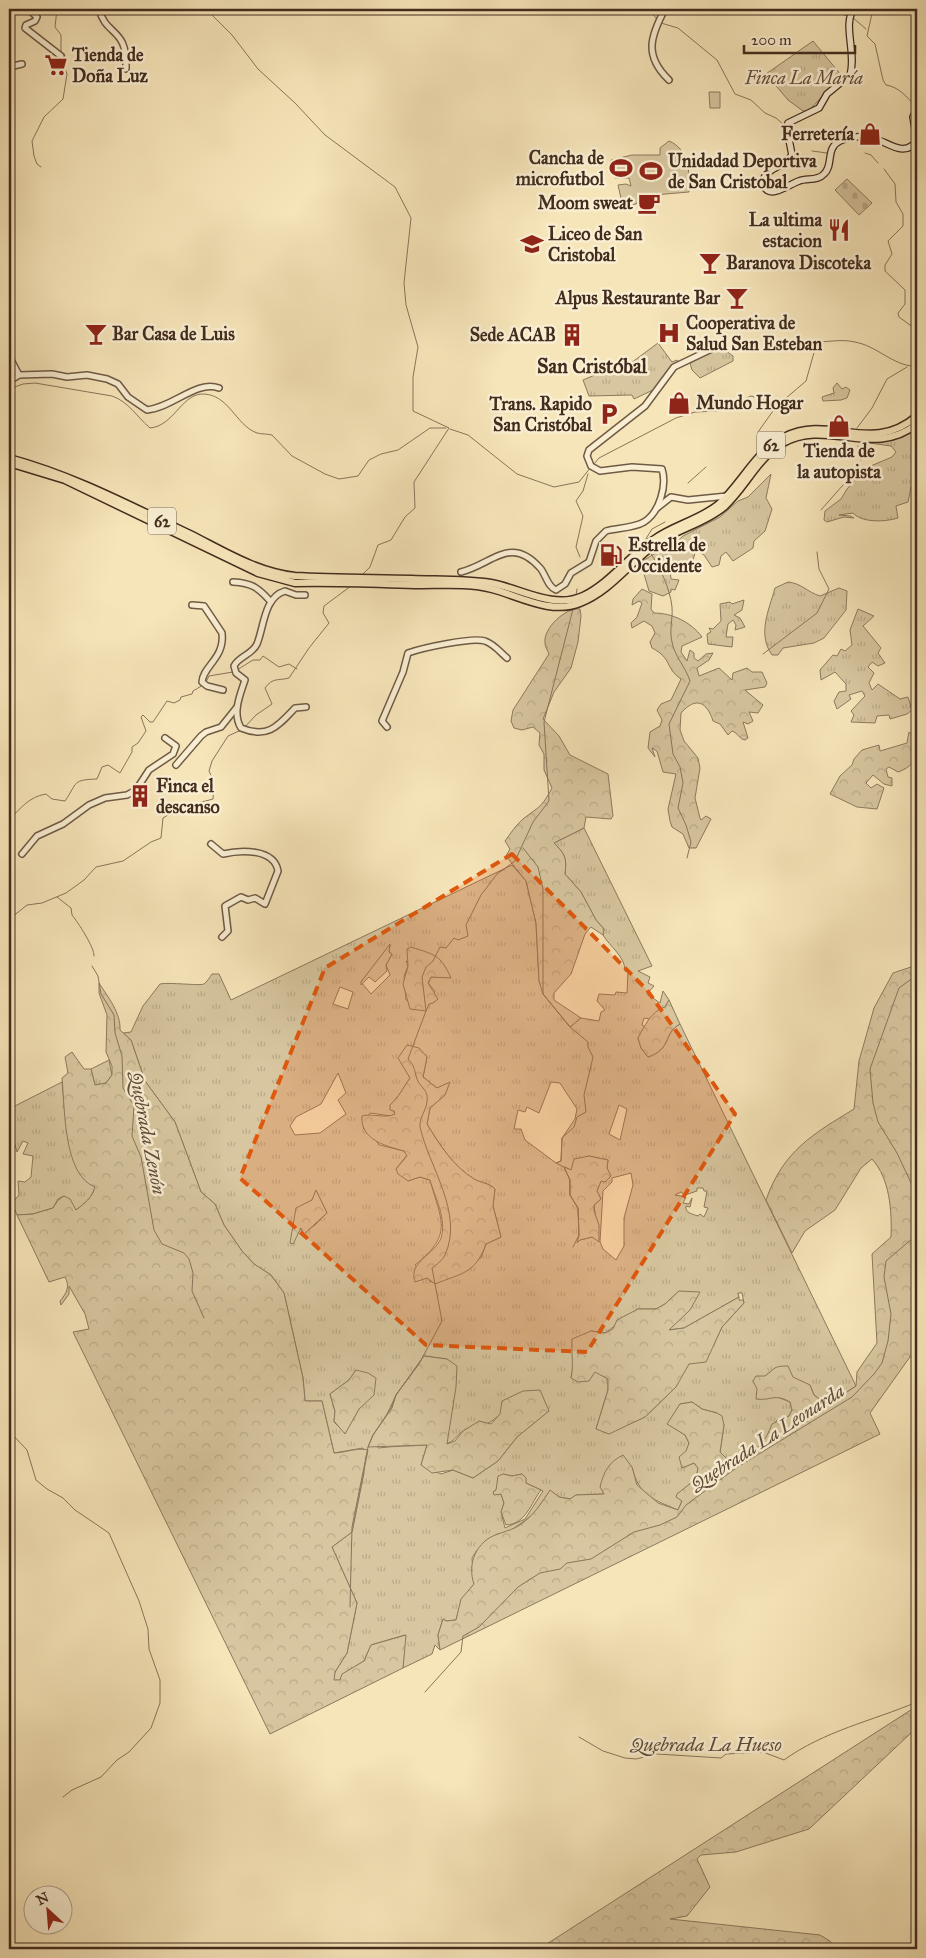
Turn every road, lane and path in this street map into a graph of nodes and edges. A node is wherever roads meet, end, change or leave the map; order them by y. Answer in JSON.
{"nodes":[{"id":1,"x":28,"y":9,"type":"edge"},
{"id":2,"x":99,"y":9,"type":"edge"},
{"id":3,"x":665,"y":9,"type":"edge"},
{"id":4,"x":851,"y":13,"type":"edge"},
{"id":5,"x":61,"y":56,"type":"dead end"},
{"id":6,"x":22,"y":64,"type":"dead end"},
{"id":7,"x":9,"y":67,"type":"edge"},
{"id":8,"x":126,"y":69,"type":"dead end"},
{"id":9,"x":669,"y":80,"type":"dead end"},
{"id":10,"x":917,"y":110,"type":"edge"},
{"id":11,"x":720,"y":345,"type":"dead end"},
{"id":12,"x":9,"y":356,"type":"edge"},
{"id":13,"x":19,"y":375,"type":"junction"},
{"id":14,"x":9,"y":381,"type":"edge"},
{"id":15,"x":219,"y":388,"type":"dead end"},
{"id":16,"x":917,"y":416,"type":"edge"},
{"id":17,"x":917,"y":424,"type":"edge"},
{"id":18,"x":9,"y":458,"type":"edge"},
{"id":19,"x":9,"y":463,"type":"edge"},
{"id":20,"x":727,"y":496,"type":"junction"},
{"id":21,"x":656,"y":508,"type":"junction"},
{"id":22,"x":652,"y":543,"type":"junction"},
{"id":23,"x":461,"y":572,"type":"dead end"},
{"id":24,"x":316,"y":580,"type":"junction"},
{"id":25,"x":233,"y":582,"type":"dead end"},
{"id":26,"x":305,"y":595,"type":"dead end"},
{"id":27,"x":271,"y":602,"type":"junction"},
{"id":28,"x":192,"y":605,"type":"dead end"},
{"id":29,"x":507,"y":658,"type":"dead end"},
{"id":30,"x":223,"y":690,"type":"dead end"},
{"id":31,"x":237,"y":707,"type":"junction"},
{"id":32,"x":306,"y":707,"type":"dead end"},
{"id":33,"x":387,"y":727,"type":"dead end"},
{"id":34,"x":165,"y":738,"type":"dead end"},
{"id":35,"x":176,"y":765,"type":"dead end"},
{"id":36,"x":211,"y":844,"type":"dead end"},
{"id":37,"x":22,"y":854,"type":"dead end"},
{"id":38,"x":222,"y":937,"type":"dead end"}],
"edges":[{"from":1,"to":5,"type":"street"},
{"from":2,"to":8,"type":"street"},
{"from":3,"to":9,"type":"street"},
{"from":4,"to":10,"type":"main road"},
{"from":6,"to":7,"type":"street"},
{"from":11,"to":21,"type":"street"},
{"from":12,"to":13,"type":"street"},
{"from":13,"to":14,"type":"street"},
{"from":13,"to":15,"type":"street"},
{"from":16,"to":20,"type":"highway","number":"62"},
{"from":17,"to":22,"type":"highway","number":"62"},
{"from":18,"to":24,"type":"highway","number":"62"},
{"from":19,"to":24,"type":"highway","number":"62"},
{"from":20,"to":21,"type":"street"},
{"from":20,"to":22,"type":"highway","number":"62"},
{"from":21,"to":23,"type":"street"},
{"from":22,"to":24,"type":"highway","number":"62"},
{"from":25,"to":27,"type":"street"},
{"from":26,"to":27,"type":"street"},
{"from":27,"to":31,"type":"street"},
{"from":28,"to":30,"type":"street"},
{"from":29,"to":33,"type":"street"},
{"from":31,"to":32,"type":"street"},
{"from":31,"to":35,"type":"street"},
{"from":34,"to":37,"type":"street"},
{"from":36,"to":38,"type":"street"}]}
